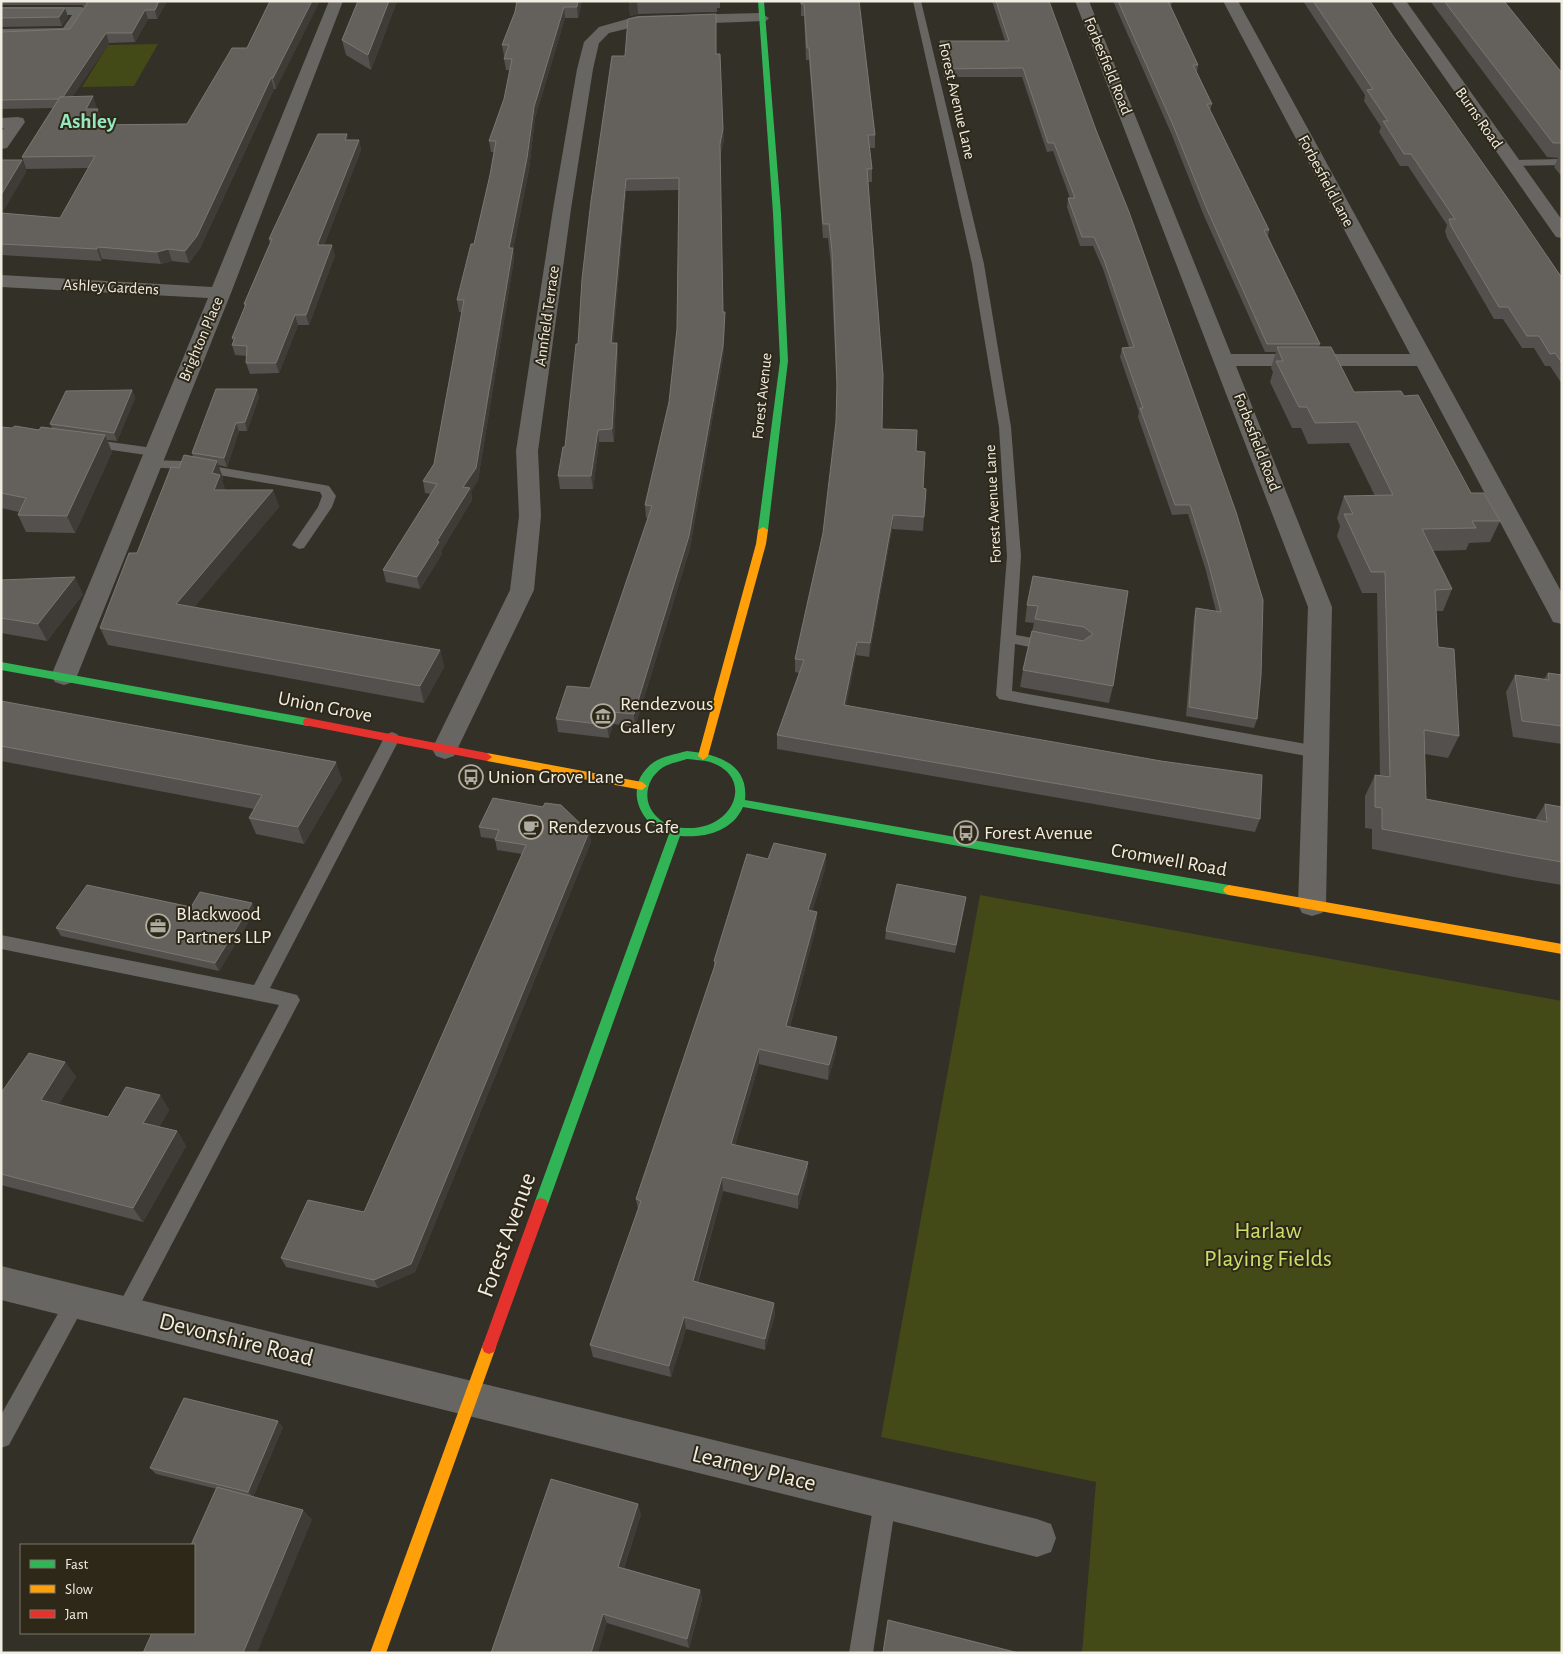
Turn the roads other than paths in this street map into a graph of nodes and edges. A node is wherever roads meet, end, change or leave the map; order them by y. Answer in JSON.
{"nodes":[{"id":1,"x":336,"y":1,"type":"edge"},
{"id":2,"x":917,"y":1,"type":"edge"},
{"id":3,"x":1082,"y":1,"type":"edge"},
{"id":4,"x":1230,"y":1,"type":"edge"},
{"id":5,"x":1398,"y":1,"type":"edge"},
{"id":6,"x":761,"y":10,"type":"edge"},
{"id":7,"x":1,"y":11,"type":"edge"},
{"id":8,"x":1,"y":34,"type":"edge"},
{"id":9,"x":1,"y":123,"type":"edge"},
{"id":10,"x":1,"y":144,"type":"edge"},
{"id":11,"x":1562,"y":162,"type":"edge"},
{"id":12,"x":1511,"y":163,"type":"junction"},
{"id":13,"x":1562,"y":233,"type":"edge"},
{"id":14,"x":1,"y":281,"type":"edge"},
{"id":15,"x":221,"y":293,"type":"junction"},
{"id":16,"x":1224,"y":360,"type":"junction"},
{"id":17,"x":1422,"y":360,"type":"junction"},
{"id":18,"x":80,"y":442,"type":"edge"},
{"id":19,"x":151,"y":458,"type":"junction"},
{"id":20,"x":299,"y":545,"type":"dead end"},
{"id":21,"x":1562,"y":616,"type":"edge"},
{"id":22,"x":1008,"y":638,"type":"junction"},
{"id":23,"x":1062,"y":648,"type":"edge"},
{"id":24,"x":1,"y":666,"type":"edge"},
{"id":25,"x":64,"y":676,"type":"junction"},
{"id":26,"x":392,"y":738,"type":"junction"},
{"id":27,"x":445,"y":749,"type":"junction"},
{"id":28,"x":1317,"y":752,"type":"junction"},
{"id":29,"x":703,"y":756,"type":"junction"},
{"id":30,"x":642,"y":786,"type":"junction"},
{"id":31,"x":741,"y":803,"type":"junction"},
{"id":32,"x":676,"y":831,"type":"junction"},
{"id":33,"x":1312,"y":905,"type":"junction"},
{"id":34,"x":1,"y":942,"type":"edge"},
{"id":35,"x":1562,"y":949,"type":"edge"},
{"id":36,"x":258,"y":994,"type":"junction"},
{"id":37,"x":1,"y":1283,"type":"edge"},
{"id":38,"x":76,"y":1301,"type":"junction"},
{"id":39,"x":125,"y":1313,"type":"junction"},
{"id":40,"x":471,"y":1397,"type":"junction"},
{"id":41,"x":1,"y":1437,"type":"edge"},
{"id":42,"x":885,"y":1502,"type":"junction"},
{"id":43,"x":1037,"y":1538,"type":"dead end"},
{"id":44,"x":378,"y":1653,"type":"edge"},
{"id":45,"x":861,"y":1653,"type":"edge"}],
"edges":[{"from":1,"to":15,"type":"street","name":"Brighton Place"},
{"from":2,"to":22,"type":"lane","name":"Forest Avenue Lane"},
{"from":3,"to":16,"type":"street","name":"Forbesfield Road"},
{"from":4,"to":17,"type":"street","name":"Forbesfield Lane"},
{"from":5,"to":12,"type":"street","name":"Burns Road"},
{"from":6,"to":27,"type":"street","name":"Annfield Terrace"},
{"from":6,"to":29,"type":"street","name":"Forest Avenue"},
{"from":7,"to":8,"type":"street"},
{"from":9,"to":10,"type":"street"},
{"from":11,"to":12,"type":"lane"},
{"from":12,"to":13,"type":"street","name":"Burns Road"},
{"from":14,"to":15,"type":"street","name":"Ashley Gardens"},
{"from":15,"to":19,"type":"street","name":"Brighton Place"},
{"from":16,"to":17,"type":"street"},
{"from":16,"to":28,"type":"street","name":"Forbesfield Road"},
{"from":17,"to":21,"type":"street","name":"Forbesfield Lane"},
{"from":18,"to":19,"type":"lane"},
{"from":19,"to":20,"type":"lane"},
{"from":19,"to":25,"type":"street","name":"Brighton Place"},
{"from":22,"to":23,"type":"lane"},
{"from":22,"to":28,"type":"lane","name":"Forest Avenue Lane"},
{"from":24,"to":25,"type":"street","name":"Union Grove"},
{"from":25,"to":26,"type":"street","name":"Union Grove"},
{"from":26,"to":27,"type":"street","name":"Union Grove"},
{"from":26,"to":36,"type":"lane"},
{"from":27,"to":30,"type":"street","name":"Union Grove"},
{"from":28,"to":33,"type":"street","name":"Forbesfield Road"},
{"from":29,"to":30,"type":"street"},
{"from":29,"to":31,"type":"street"},
{"from":30,"to":32,"type":"street"},
{"from":31,"to":32,"type":"street"},
{"from":31,"to":33,"type":"street","name":"Cromwell Road"},
{"from":32,"to":40,"type":"street","name":"Forest Avenue"},
{"from":33,"to":35,"type":"street","name":"Cromwell Road"},
{"from":34,"to":36,"type":"lane"},
{"from":36,"to":39,"type":"lane"},
{"from":37,"to":38,"type":"street","name":"Devonshire Road"},
{"from":38,"to":39,"type":"street","name":"Devonshire Road"},
{"from":38,"to":41,"type":"lane"},
{"from":39,"to":40,"type":"street","name":"Devonshire Road"},
{"from":40,"to":42,"type":"street","name":"Learney Place"},
{"from":40,"to":44,"type":"street","name":"Forest Avenue"},
{"from":42,"to":43,"type":"street","name":"Learney Place"},
{"from":42,"to":45,"type":"lane"}]}
